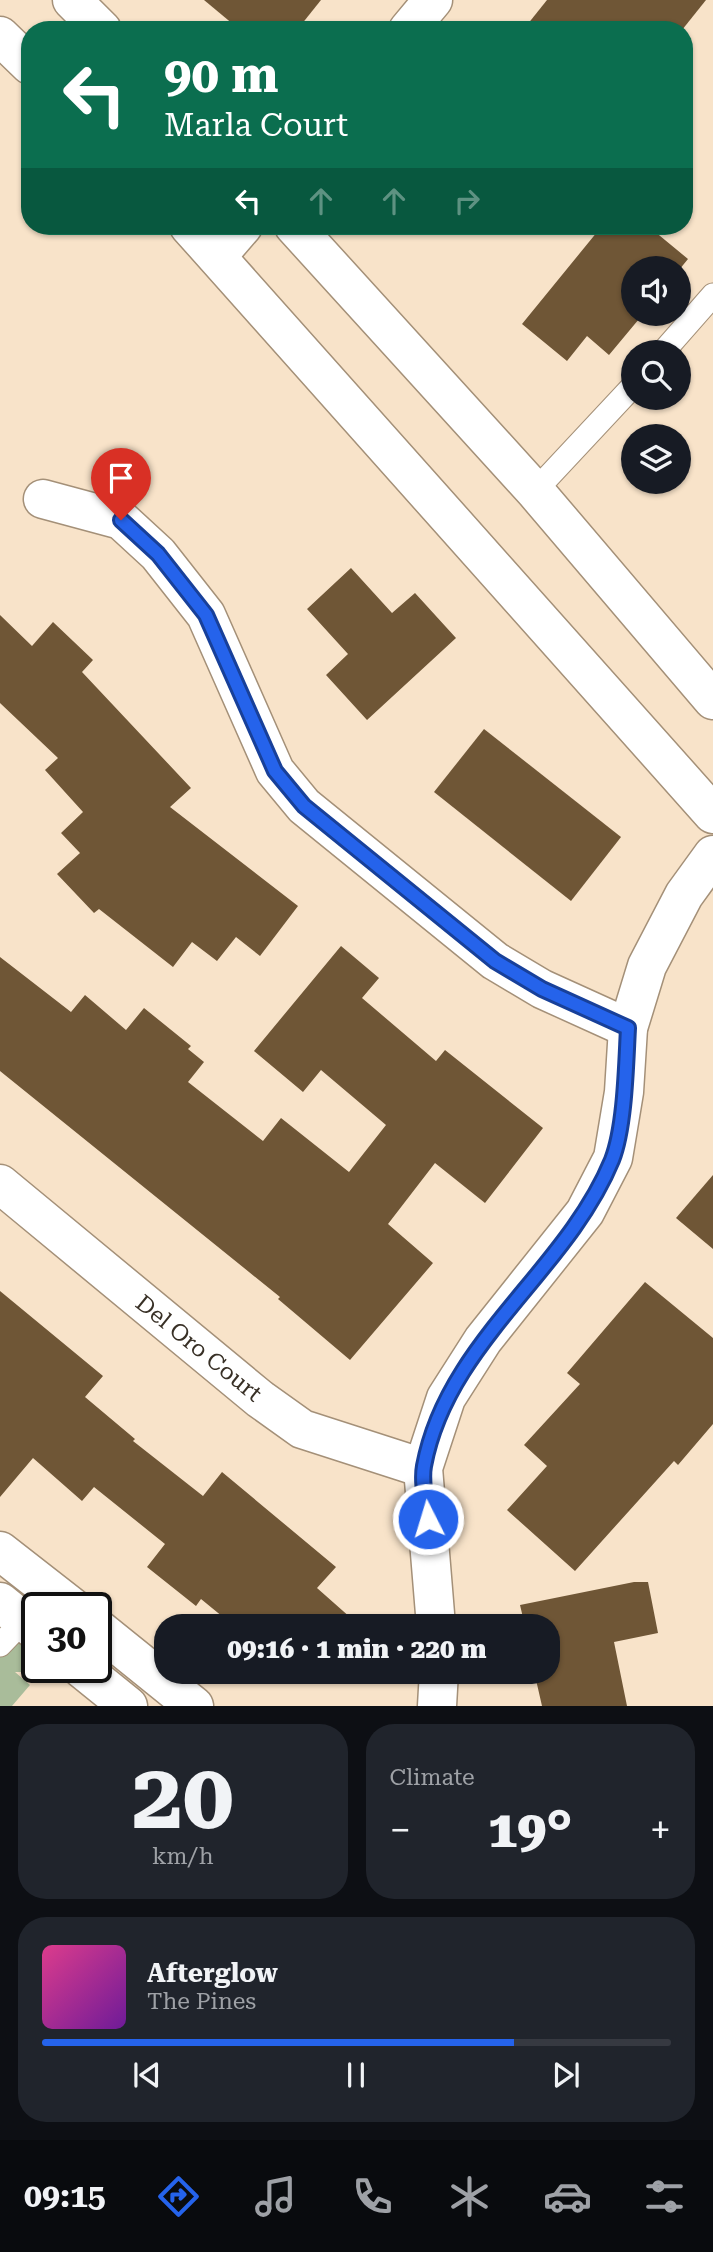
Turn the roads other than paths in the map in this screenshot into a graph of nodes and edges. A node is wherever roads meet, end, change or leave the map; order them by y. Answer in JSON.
{"nodes":[{"id":1,"x":72,"y":0,"type":"edge"},
{"id":2,"x":433,"y":0,"type":"edge"},
{"id":3,"x":93,"y":21,"type":"edge"},
{"id":4,"x":416,"y":21,"type":"edge"},
{"id":5,"x":0,"y":36,"type":"edge"},
{"id":6,"x":21,"y":56,"type":"edge"},
{"id":7,"x":198,"y":235,"type":"edge"},
{"id":8,"x":235,"y":235,"type":"edge"},
{"id":9,"x":302,"y":235,"type":"edge"},
{"id":10,"x":218,"y":255,"type":"junction"},
{"id":11,"x":713,"y":295,"type":"edge"},
{"id":12,"x":674,"y":340,"type":"edge"},
{"id":13,"x":621,"y":399,"type":"edge"},
{"id":14,"x":535,"y":491,"type":"junction"},
{"id":15,"x":43,"y":499,"type":"dead end"},
{"id":16,"x":713,"y":700,"type":"edge"},
{"id":17,"x":713,"y":814,"type":"edge"},
{"id":18,"x":713,"y":855,"type":"edge"},
{"id":19,"x":628,"y":1028,"type":"junction"},
{"id":20,"x":0,"y":1184,"type":"edge"},
{"id":21,"x":423,"y":1468,"type":"junction"},
{"id":22,"x":0,"y":1551,"type":"edge"},
{"id":23,"x":53,"y":1592,"type":"edge"},
{"id":24,"x":435,"y":1614,"type":"edge"},
{"id":25,"x":112,"y":1640,"type":"edge"},
{"id":26,"x":100,"y":1683,"type":"edge"},
{"id":27,"x":438,"y":1684,"type":"edge"},
{"id":28,"x":128,"y":1706,"type":"edge"},
{"id":29,"x":194,"y":1706,"type":"edge"},
{"id":30,"x":437,"y":1706,"type":"edge"}],
"edges":[{"from":1,"to":3,"type":"street"},
{"from":2,"to":4,"type":"street"},
{"from":5,"to":6,"type":"street"},
{"from":7,"to":10,"type":"street"},
{"from":8,"to":10,"type":"street"},
{"from":9,"to":14,"type":"street"},
{"from":10,"to":17,"type":"street"},
{"from":11,"to":12,"type":"lane"},
{"from":13,"to":14,"type":"lane"},
{"from":14,"to":16,"type":"street"},
{"from":15,"to":19,"type":"street"},
{"from":18,"to":19,"type":"street"},
{"from":19,"to":21,"type":"street"},
{"from":20,"to":21,"type":"street","name":"Del Oro Court"},
{"from":21,"to":24,"type":"street"},
{"from":22,"to":23,"type":"street"},
{"from":25,"to":29,"type":"street"},
{"from":26,"to":28,"type":"street"},
{"from":27,"to":30,"type":"street"}]}
